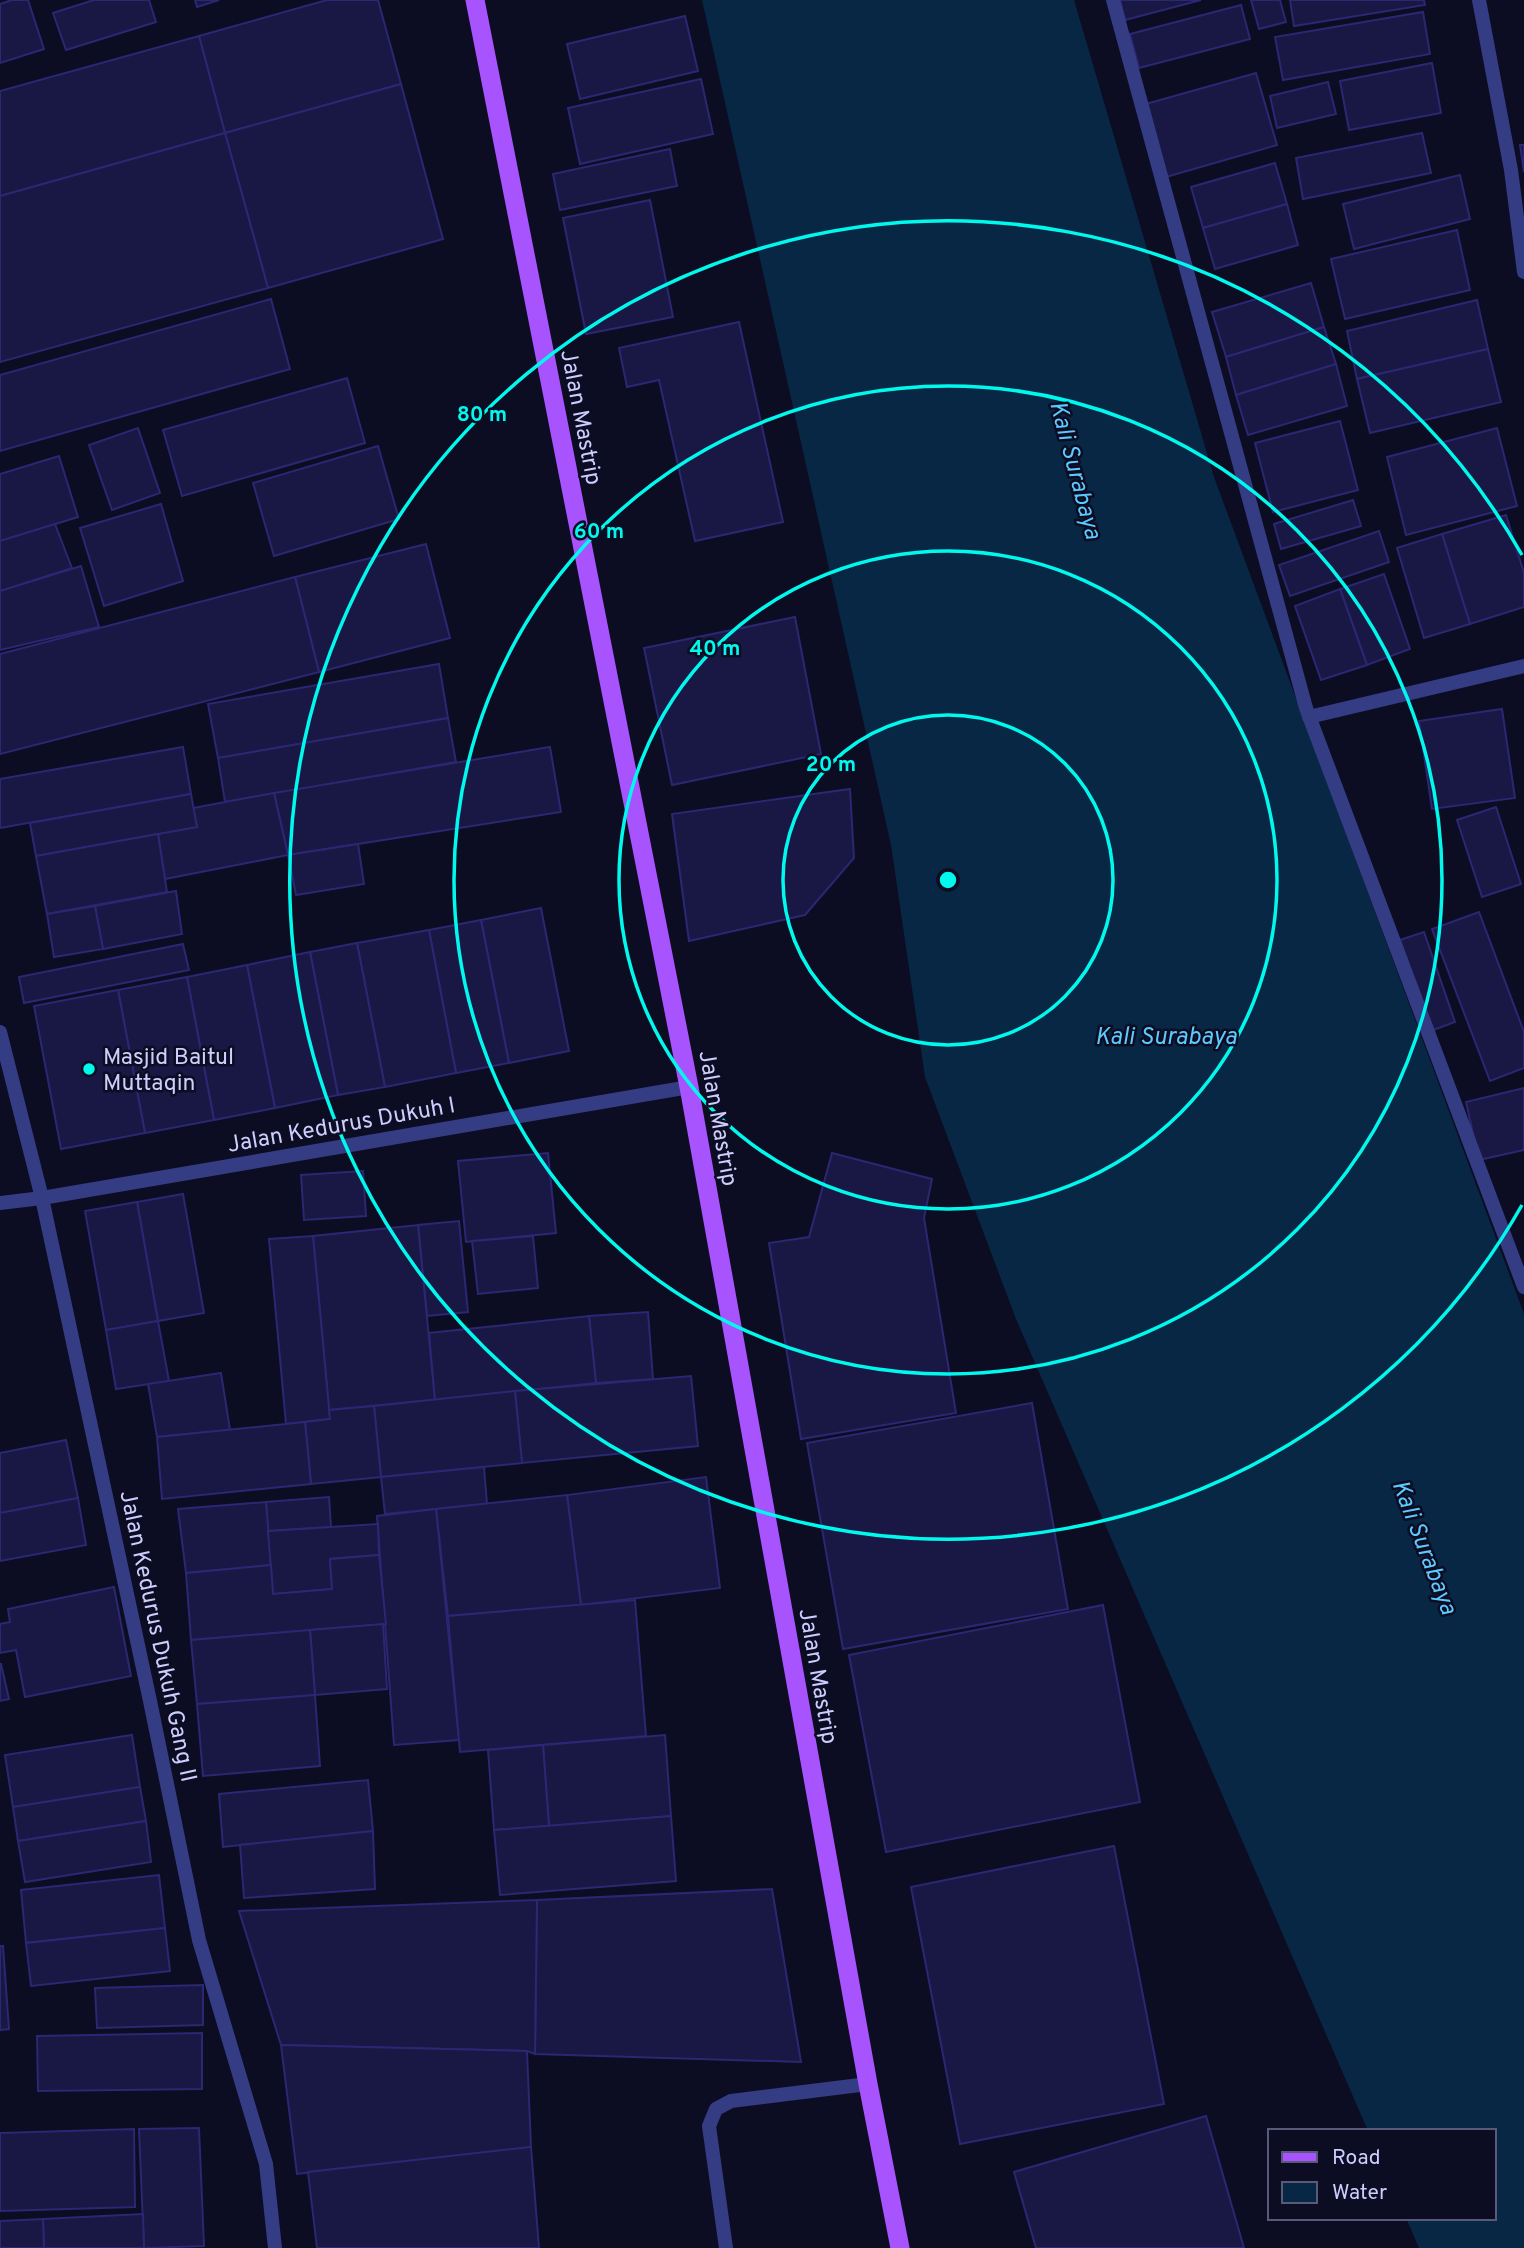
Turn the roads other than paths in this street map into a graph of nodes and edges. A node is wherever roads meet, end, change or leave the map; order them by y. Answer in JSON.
{"nodes":[{"id":1,"x":475,"y":0,"type":"edge"},
{"id":2,"x":1113,"y":0,"type":"edge"},
{"id":3,"x":1479,"y":0,"type":"edge"},
{"id":4,"x":1524,"y":272,"type":"edge"},
{"id":5,"x":1524,"y":666,"type":"edge"},
{"id":6,"x":1309,"y":717,"type":"junction"},
{"id":7,"x":0,"y":1032,"type":"edge"},
{"id":8,"x":689,"y":1087,"type":"junction"},
{"id":9,"x":42,"y":1198,"type":"junction"},
{"id":10,"x":0,"y":1203,"type":"edge"},
{"id":11,"x":1524,"y":1287,"type":"edge"},
{"id":12,"x":868,"y":2084,"type":"junction"},
{"id":13,"x":275,"y":2248,"type":"edge"},
{"id":14,"x":726,"y":2248,"type":"edge"},
{"id":15,"x":900,"y":2248,"type":"edge"}],
"edges":[{"from":1,"to":8,"type":"main road","name":"Jalan Mastrip"},
{"from":2,"to":6,"type":"street"},
{"from":3,"to":4,"type":"street"},
{"from":5,"to":6,"type":"street"},
{"from":6,"to":11,"type":"street"},
{"from":7,"to":9,"type":"street","name":"Jalan Kedurus Dukuh Gang II"},
{"from":8,"to":9,"type":"street","name":"Jalan Kedurus Dukuh I"},
{"from":8,"to":12,"type":"main road","name":"Jalan Mastrip"},
{"from":9,"to":10,"type":"street","name":"Jalan Kedurus Dukuh I"},
{"from":9,"to":13,"type":"street","name":"Jalan Kedurus Dukuh Gang II"},
{"from":12,"to":14,"type":"street"},
{"from":12,"to":15,"type":"main road","name":"Jalan Mastrip"}]}
